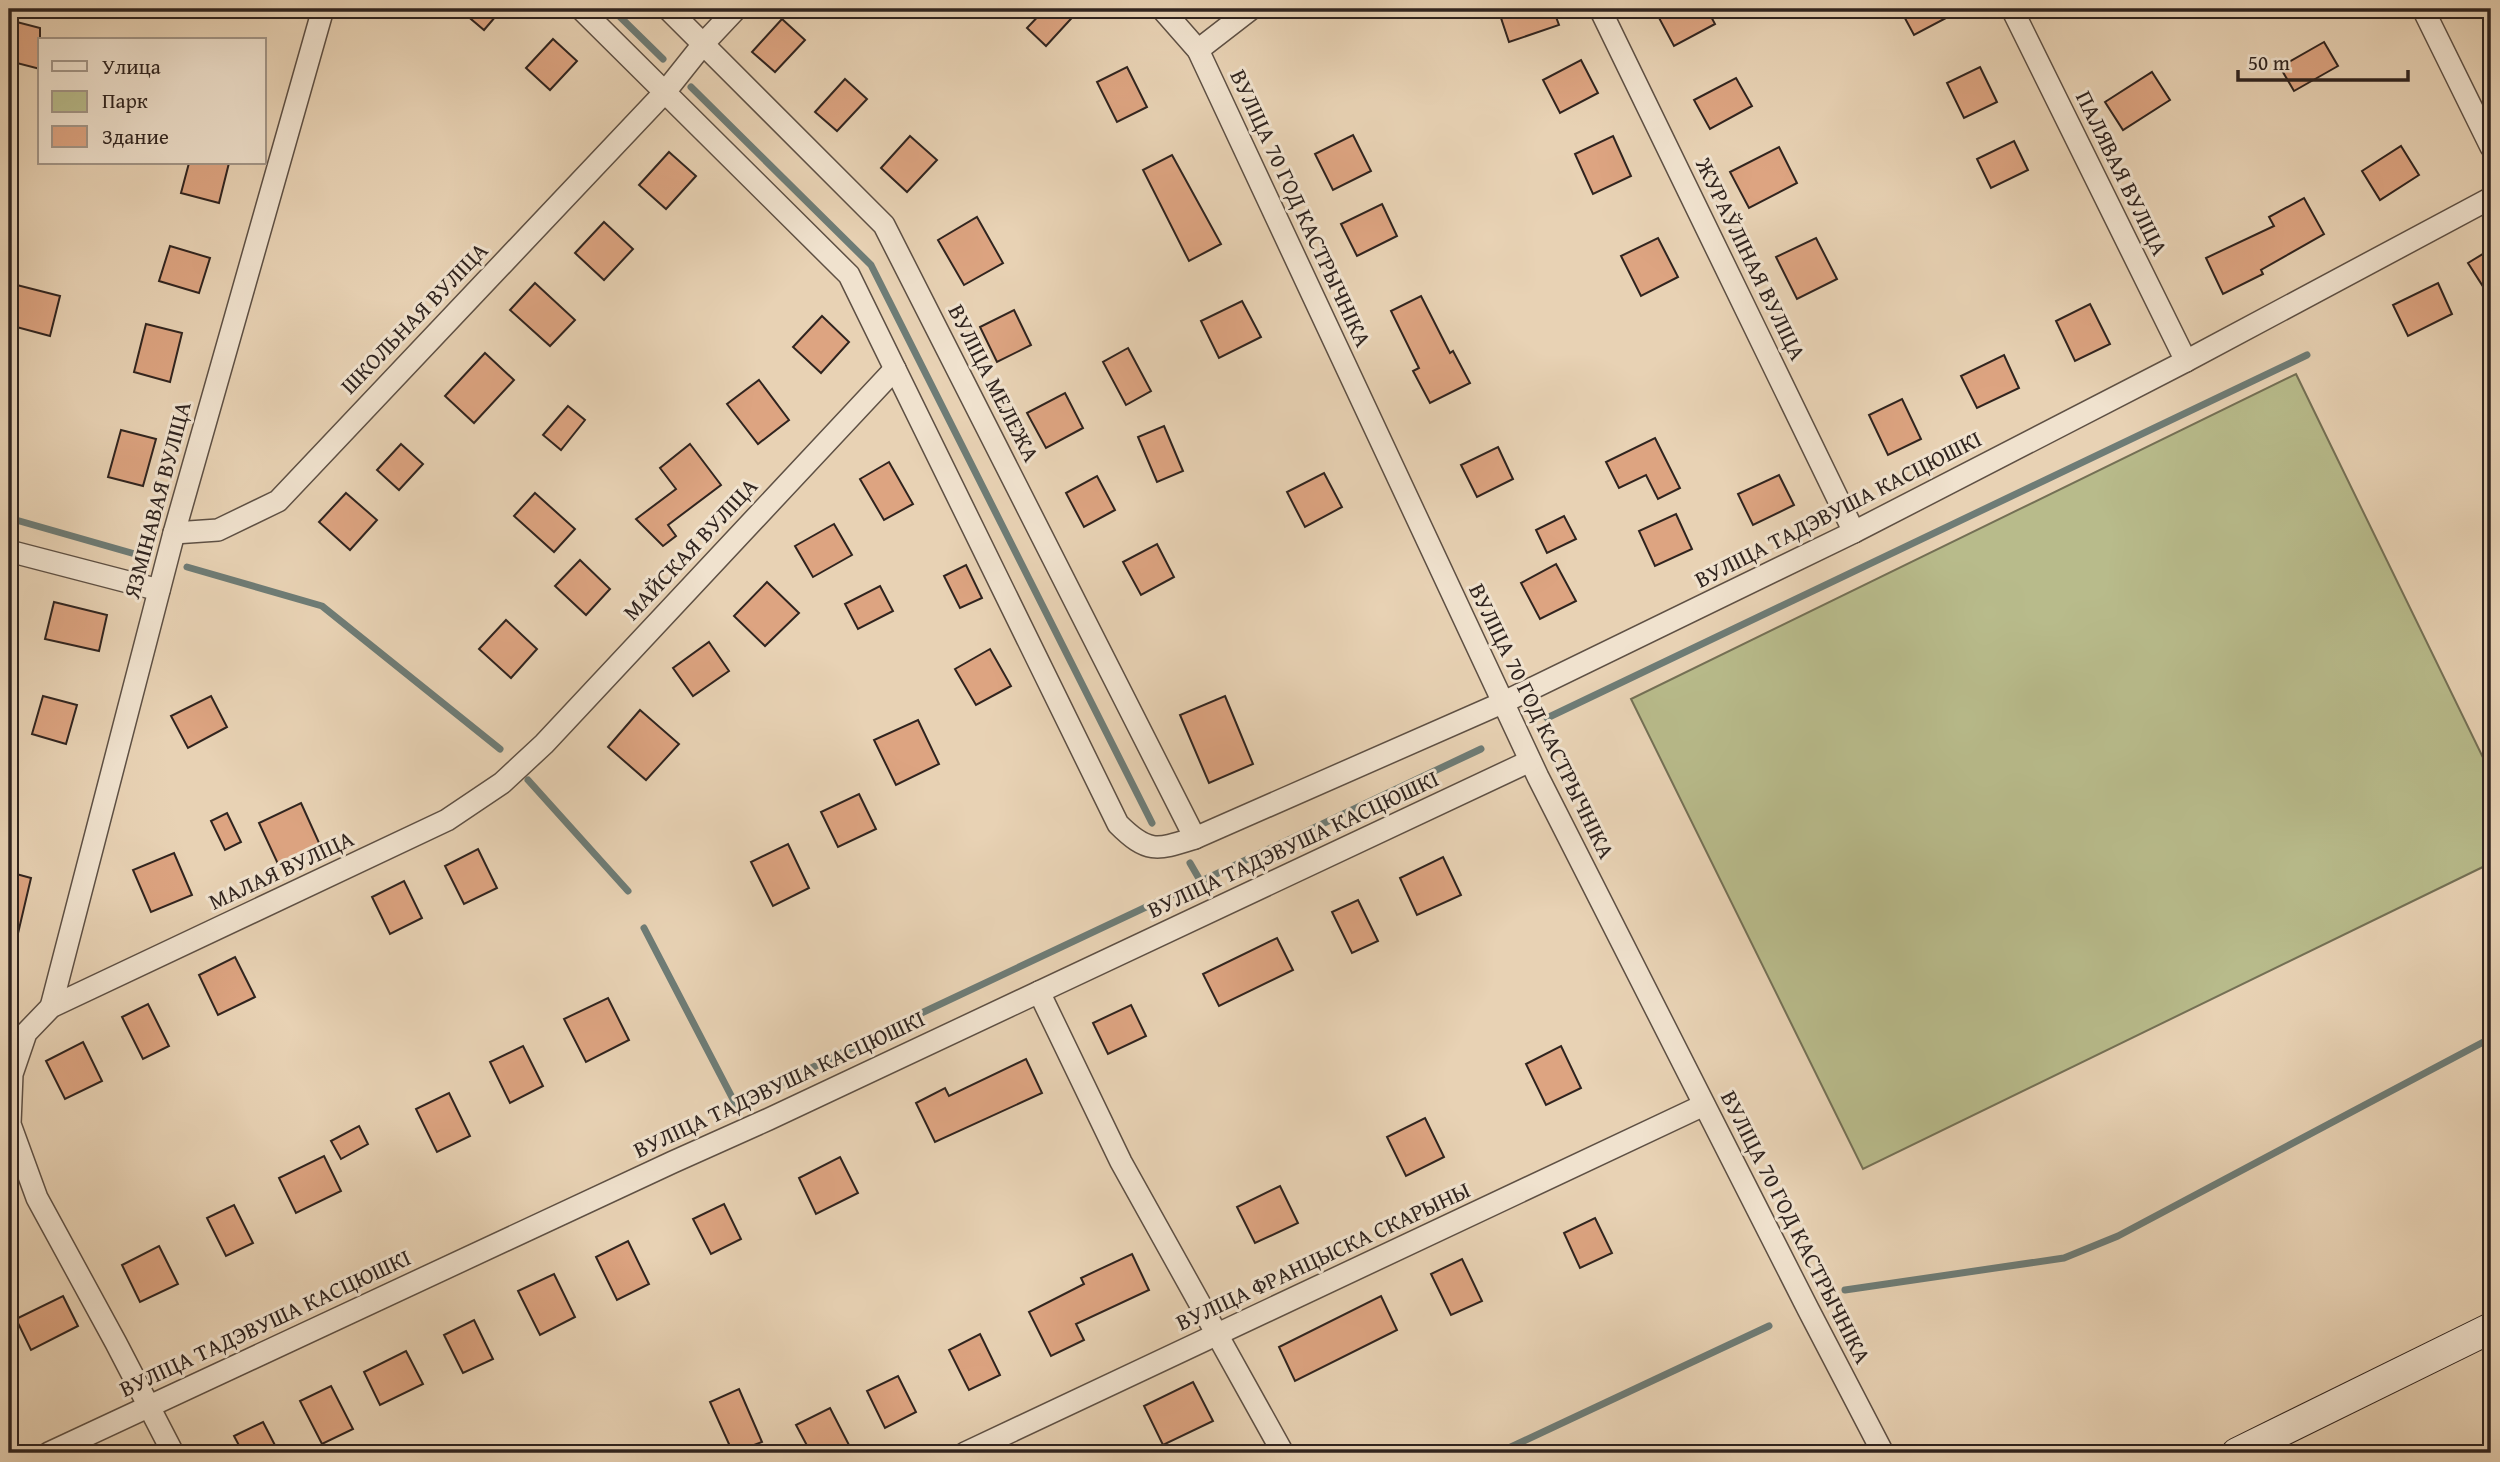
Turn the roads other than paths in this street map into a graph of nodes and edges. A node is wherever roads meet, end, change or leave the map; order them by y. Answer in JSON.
{"nodes":[{"id":1,"x":323,"y":9,"type":"edge"},
{"id":2,"x":581,"y":9,"type":"edge"},
{"id":3,"x":668,"y":9,"type":"edge"},
{"id":4,"x":736,"y":9,"type":"edge"},
{"id":5,"x":1162,"y":9,"type":"edge"},
{"id":6,"x":1251,"y":9,"type":"edge"},
{"id":7,"x":1600,"y":9,"type":"edge"},
{"id":8,"x":2012,"y":9,"type":"edge"},
{"id":9,"x":2423,"y":9,"type":"edge"},
{"id":10,"x":704,"y":43,"type":"junction"},
{"id":11,"x":1199,"y":50,"type":"junction"},
{"id":12,"x":665,"y":92,"type":"junction"},
{"id":13,"x":2491,"y":147,"type":"edge"},
{"id":14,"x":2491,"y":198,"type":"edge"},
{"id":15,"x":2186,"y":361,"type":"junction"},
{"id":16,"x":895,"y":369,"type":"junction"},
{"id":17,"x":1854,"y":532,"type":"junction"},
{"id":18,"x":174,"y":533,"type":"junction"},
{"id":19,"x":9,"y":551,"type":"edge"},
{"id":20,"x":159,"y":590,"type":"junction"},
{"id":21,"x":1502,"y":703,"type":"junction"},
{"id":22,"x":1531,"y":761,"type":"junction"},
{"id":23,"x":522,"y":763,"type":"joint"},
{"id":24,"x":1195,"y":838,"type":"junction"},
{"id":25,"x":1039,"y":992,"type":"junction"},
{"id":26,"x":51,"y":1007,"type":"junction"},
{"id":27,"x":1704,"y":1105,"type":"junction"},
{"id":28,"x":2491,"y":1328,"type":"edge"},
{"id":29,"x":1217,"y":1335,"type":"junction"},
{"id":30,"x":148,"y":1406,"type":"junction"},
{"id":31,"x":49,"y":1453,"type":"edge"},
{"id":32,"x":173,"y":1453,"type":"edge"},
{"id":33,"x":965,"y":1453,"type":"edge"},
{"id":34,"x":1283,"y":1453,"type":"edge"},
{"id":35,"x":1884,"y":1453,"type":"edge"},
{"id":36,"x":2237,"y":1453,"type":"edge"}],
"edges":[{"from":1,"to":18,"type":"street","name":"ЯЗМІНАВАЯ ВУЛІЦА"},
{"from":2,"to":12,"type":"street","name":"ВУЛІЦА ТАДЭВУША КАСЦЮШКІ"},
{"from":3,"to":10,"type":"street","name":"ВУЛІЦА МЕЛЕЖА"},
{"from":4,"to":10,"type":"street","name":"ШКОЛЬНАЯ ВУЛІЦА"},
{"from":5,"to":11,"type":"street","name":"ВУЛІЦА 70 ГОД КАСТРЫЧНІКА"},
{"from":6,"to":11,"type":"street"},
{"from":7,"to":17,"type":"street","name":"ЖУРАЎЛІНАЯ ВУЛІЦА"},
{"from":8,"to":15,"type":"street","name":"ПАЛЯВАЯ ВУЛІЦА"},
{"from":9,"to":13,"type":"street"},
{"from":10,"to":12,"type":"street","name":"ШКОЛЬНАЯ ВУЛІЦА"},
{"from":10,"to":24,"type":"street","name":"ВУЛІЦА МЕЛЕЖА"},
{"from":11,"to":21,"type":"street","name":"ВУЛІЦА 70 ГОД КАСТРЫЧНІКА"},
{"from":12,"to":16,"type":"street","name":"ВУЛІЦА ТАДЭВУША КАСЦЮШКІ"},
{"from":12,"to":18,"type":"street","name":"ШКОЛЬНАЯ ВУЛІЦА"},
{"from":14,"to":15,"type":"street","name":"ВУЛІЦА ТАДЭВУША КАСЦЮШКІ"},
{"from":15,"to":17,"type":"street","name":"ВУЛІЦА ТАДЭВУША КАСЦЮШКІ"},
{"from":16,"to":23,"type":"street","name":"МАЙСКАЯ ВУЛІЦА"},
{"from":16,"to":24,"type":"street","name":"ВУЛІЦА ТАДЭВУША КАСЦЮШКІ"},
{"from":17,"to":21,"type":"street","name":"ВУЛІЦА ТАДЭВУША КАСЦЮШКІ"},
{"from":18,"to":20,"type":"street","name":"ЯЗМІНАВАЯ ВУЛІЦА"},
{"from":19,"to":20,"type":"street"},
{"from":20,"to":26,"type":"street","name":"ЯЗМІНАВАЯ ВУЛІЦА"},
{"from":21,"to":22,"type":"street","name":"ВУЛІЦА 70 ГОД КАСТРЫЧНІКА"},
{"from":21,"to":24,"type":"street","name":"ВУЛІЦА ТАДЭВУША КАСЦЮШКІ"},
{"from":22,"to":25,"type":"street","name":"ВУЛІЦА ТАДЭВУША КАСЦЮШКІ"},
{"from":22,"to":27,"type":"street","name":"ВУЛІЦА 70 ГОД КАСТРЫЧНІКА"},
{"from":23,"to":26,"type":"street","name":"МАЛАЯ ВУЛІЦА"},
{"from":25,"to":29,"type":"street"},
{"from":25,"to":30,"type":"street","name":"ВУЛІЦА ТАДЭВУША КАСЦЮШКІ"},
{"from":26,"to":30,"type":"street"},
{"from":27,"to":29,"type":"street","name":"ВУЛІЦА ФРАНЦЫСКА СКАРЫНЫ"},
{"from":27,"to":35,"type":"street","name":"ВУЛІЦА 70 ГОД КАСТРЫЧНІКА"},
{"from":28,"to":36,"type":"street"},
{"from":29,"to":33,"type":"street","name":"ВУЛІЦА ФРАНЦЫСКА СКАРЫНЫ"},
{"from":29,"to":34,"type":"street"},
{"from":30,"to":31,"type":"street","name":"ВУЛІЦА ТАДЭВУША КАСЦЮШКІ"},
{"from":30,"to":32,"type":"street"}]}
